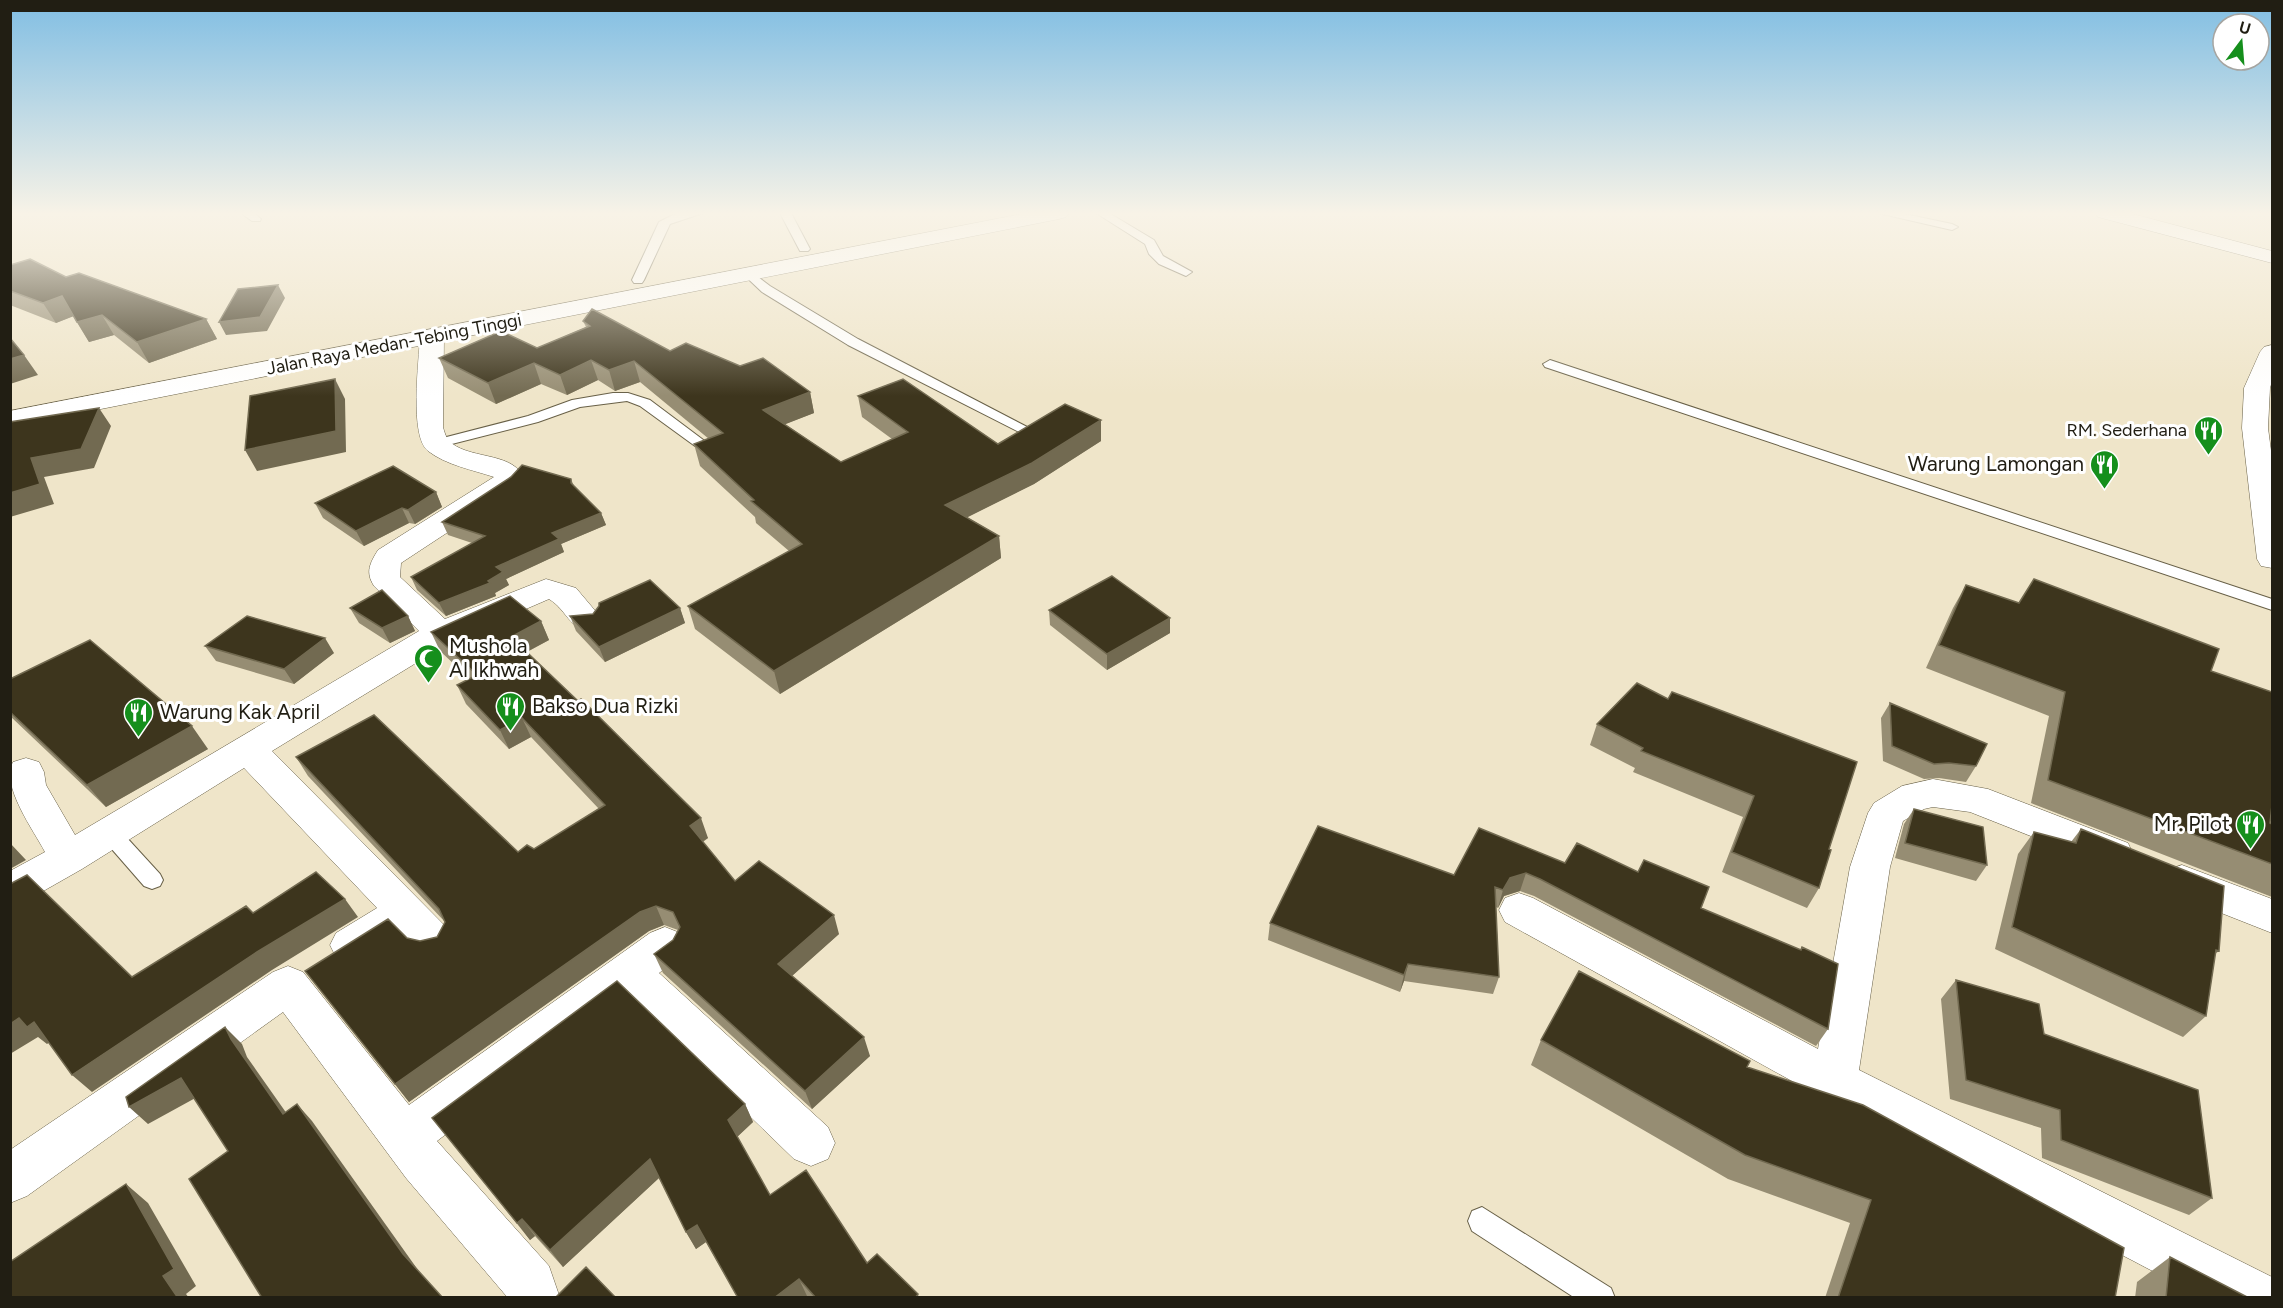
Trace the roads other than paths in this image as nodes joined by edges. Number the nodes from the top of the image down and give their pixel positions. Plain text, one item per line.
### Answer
1 (641, 274) edge
2 (670, 274) edge
3 (749, 274) joint
4 (638, 280) junction
5 (432, 336) junction
6 (2272, 352) edge
7 (1550, 364) dead end
8 (10, 406) edge
9 (10, 419) edge
10 (1026, 430) edge
11 (2264, 430) edge
12 (436, 444) junction
13 (711, 451) edge
14 (2266, 463) edge
15 (2272, 557) edge
16 (2272, 605) edge
17 (587, 620) edge
18 (441, 633) junction
19 (248, 749) junction
20 (26, 772) dead end
21 (110, 833) junction
22 (68, 858) junction
23 (152, 880) dead end
24 (10, 891) edge
25 (1519, 910) dead end
26 (405, 911) junction
27 (2272, 916) edge
28 (434, 942) edge
29 (665, 945) edge
30 (629, 972) junction
31 (288, 985) junction
32 (1835, 1081) junction
33 (791, 1124) dead end
34 (404, 1137) junction
35 (10, 1179) edge
36 (1482, 1221) dead end
37 (534, 1298) edge
38 (1601, 1298) edge
39 (2259, 1298) edge

1 - 4 lane
2 - 4 main road, Jalan Raya Medan-Tebing Tinggi
3 - 5 main road, Jalan Raya Medan-Tebing Tinggi
3 - 10 lane
4 - 8 main road, Jalan Raya Medan-Tebing Tinggi
5 - 9 main road, Jalan Raya Medan-Tebing Tinggi
5 - 12 main road
6 - 11 main road
7 - 16 lane
11 - 14 main road
12 - 13 lane
12 - 18 main road
14 - 15 main road
17 - 18 main road
18 - 19 main road
19 - 21 main road
19 - 26 main road
20 - 22 main road
21 - 22 main road
21 - 23 lane
22 - 24 main road
25 - 32 main road
26 - 28 main road
26 - 31 main road
27 - 32 main road
29 - 30 main road
30 - 33 main road
30 - 34 main road
31 - 34 main road
31 - 35 main road
32 - 39 main road
34 - 37 main road
36 - 38 lane

